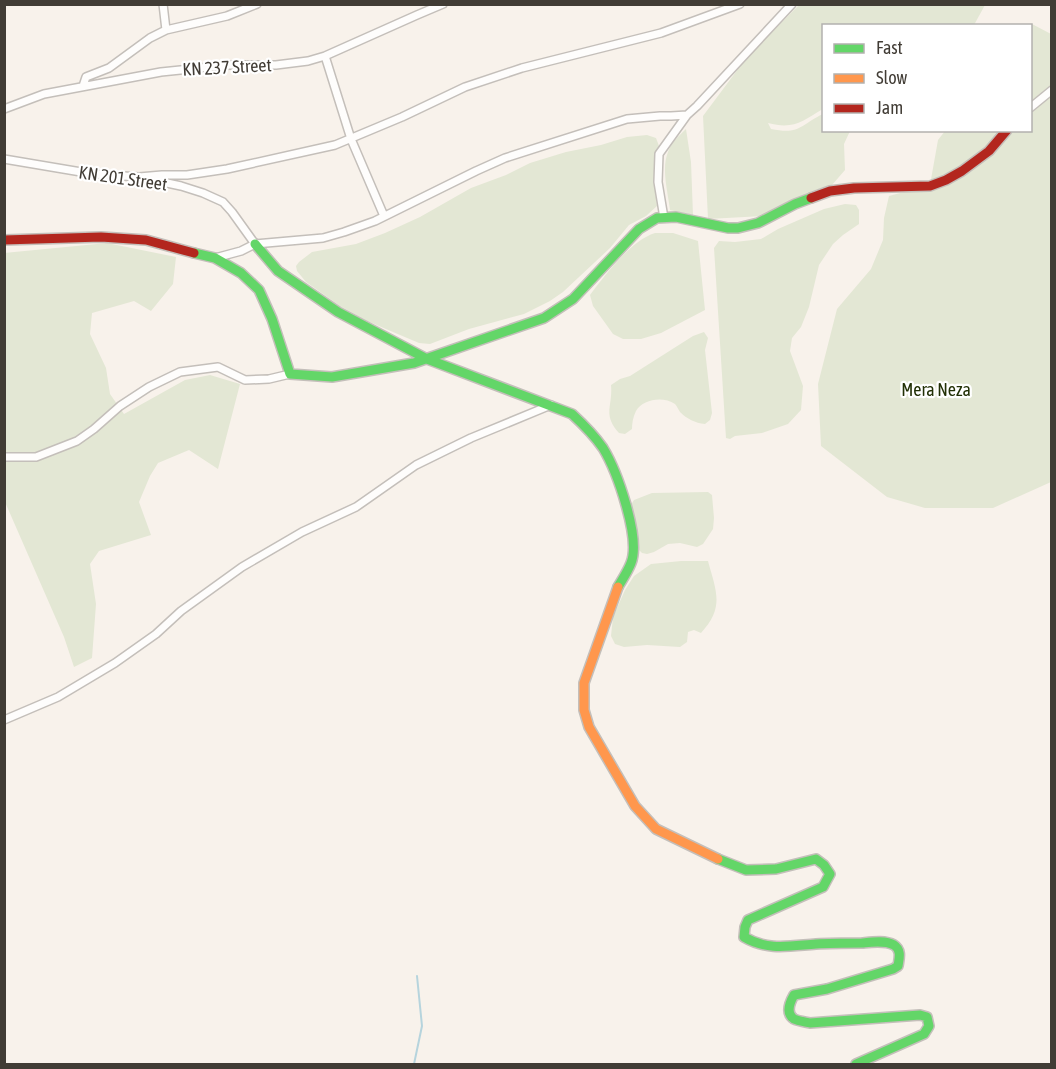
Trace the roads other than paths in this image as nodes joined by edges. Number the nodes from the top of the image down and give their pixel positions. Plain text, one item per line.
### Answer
1 (163, 4) edge
2 (257, 4) edge
3 (443, 4) edge
4 (740, 4) edge
5 (792, 4) edge
6 (166, 30) junction
7 (326, 56) junction
8 (83, 86) junction
9 (1052, 90) edge
10 (1032, 106) edge
11 (4, 109) edge
12 (687, 115) junction
13 (1006, 132) edge
14 (351, 139) junction
15 (4, 159) edge
16 (139, 177) junction
17 (384, 216) junction
18 (664, 218) junction
19 (4, 240) edge
20 (255, 244) junction
21 (215, 258) junction
22 (427, 359) junction
23 (290, 374) junction
24 (551, 405) junction
25 (4, 458) edge
26 (4, 720) edge
27 (856, 1065) edge

1 - 6 street
2 - 6 street
3 - 7 street, KN 237 Street
4 - 14 street
5 - 12 street
6 - 8 street
7 - 8 street, KN 237 Street
7 - 14 street
8 - 11 street, KN 237 Street
9 - 10 street
12 - 17 street
12 - 18 street
13 - 18 street
14 - 16 street
14 - 17 street
15 - 16 street, KN 201 Street
16 - 20 street, KN 201 Street
17 - 20 street
18 - 22 street
19 - 21 street
20 - 21 street
20 - 22 street
21 - 23 street
22 - 23 street
22 - 24 street
23 - 25 street
24 - 26 street
24 - 27 street

